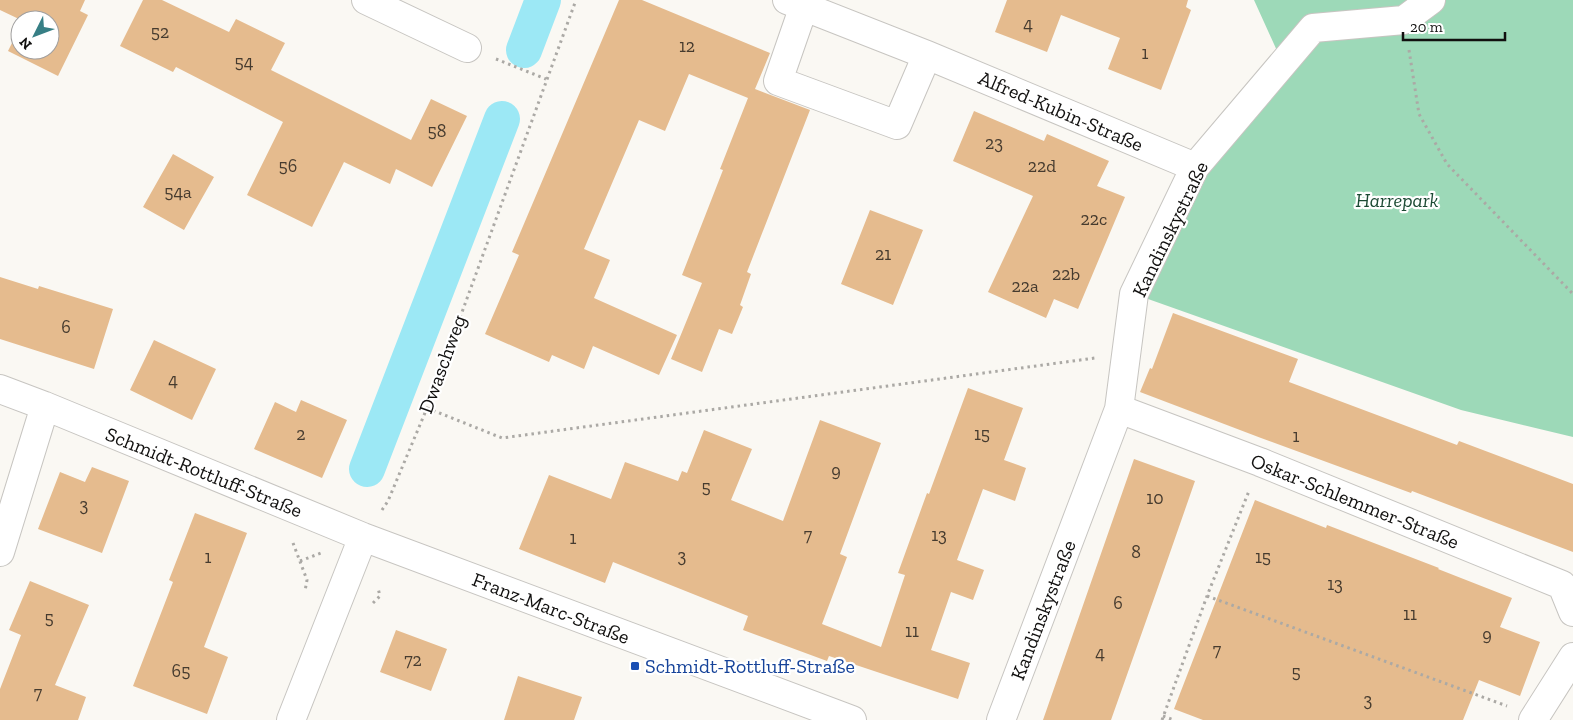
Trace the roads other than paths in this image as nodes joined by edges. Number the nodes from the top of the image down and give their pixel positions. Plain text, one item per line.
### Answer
1 (366, 0) edge
2 (1431, 0) edge
3 (795, 3) edge
4 (467, 48) road end
5 (927, 55) junction
6 (1196, 167) junction
7 (0, 389) edge
8 (46, 406) junction
9 (1119, 409) junction
10 (363, 537) junction
11 (0, 552) edge
12 (1573, 612) edge
13 (1573, 657) edge
14 (812, 713) edge
15 (1534, 718) edge
16 (291, 720) edge
17 (852, 720) edge
18 (1001, 720) edge

1 - 4 street
2 - 6 street, Kandinskystraße
3 - 5 street, Alfred-Kubin-Straße
3 - 5 street, Alfred-Kubin-Straße
5 - 6 street, Alfred-Kubin-Straße
6 - 9 street, Kandinskystraße
7 - 8 street, Schmidt-Rottluff-Straße
8 - 10 street, Schmidt-Rottluff-Straße
8 - 11 street
9 - 12 street, Oskar-Schlemmer-Straße
9 - 18 street, Kandinskystraße
10 - 14 street, Franz-Marc-Straße
10 - 16 street
13 - 15 street
14 - 17 street, Franz-Marc-Straße

